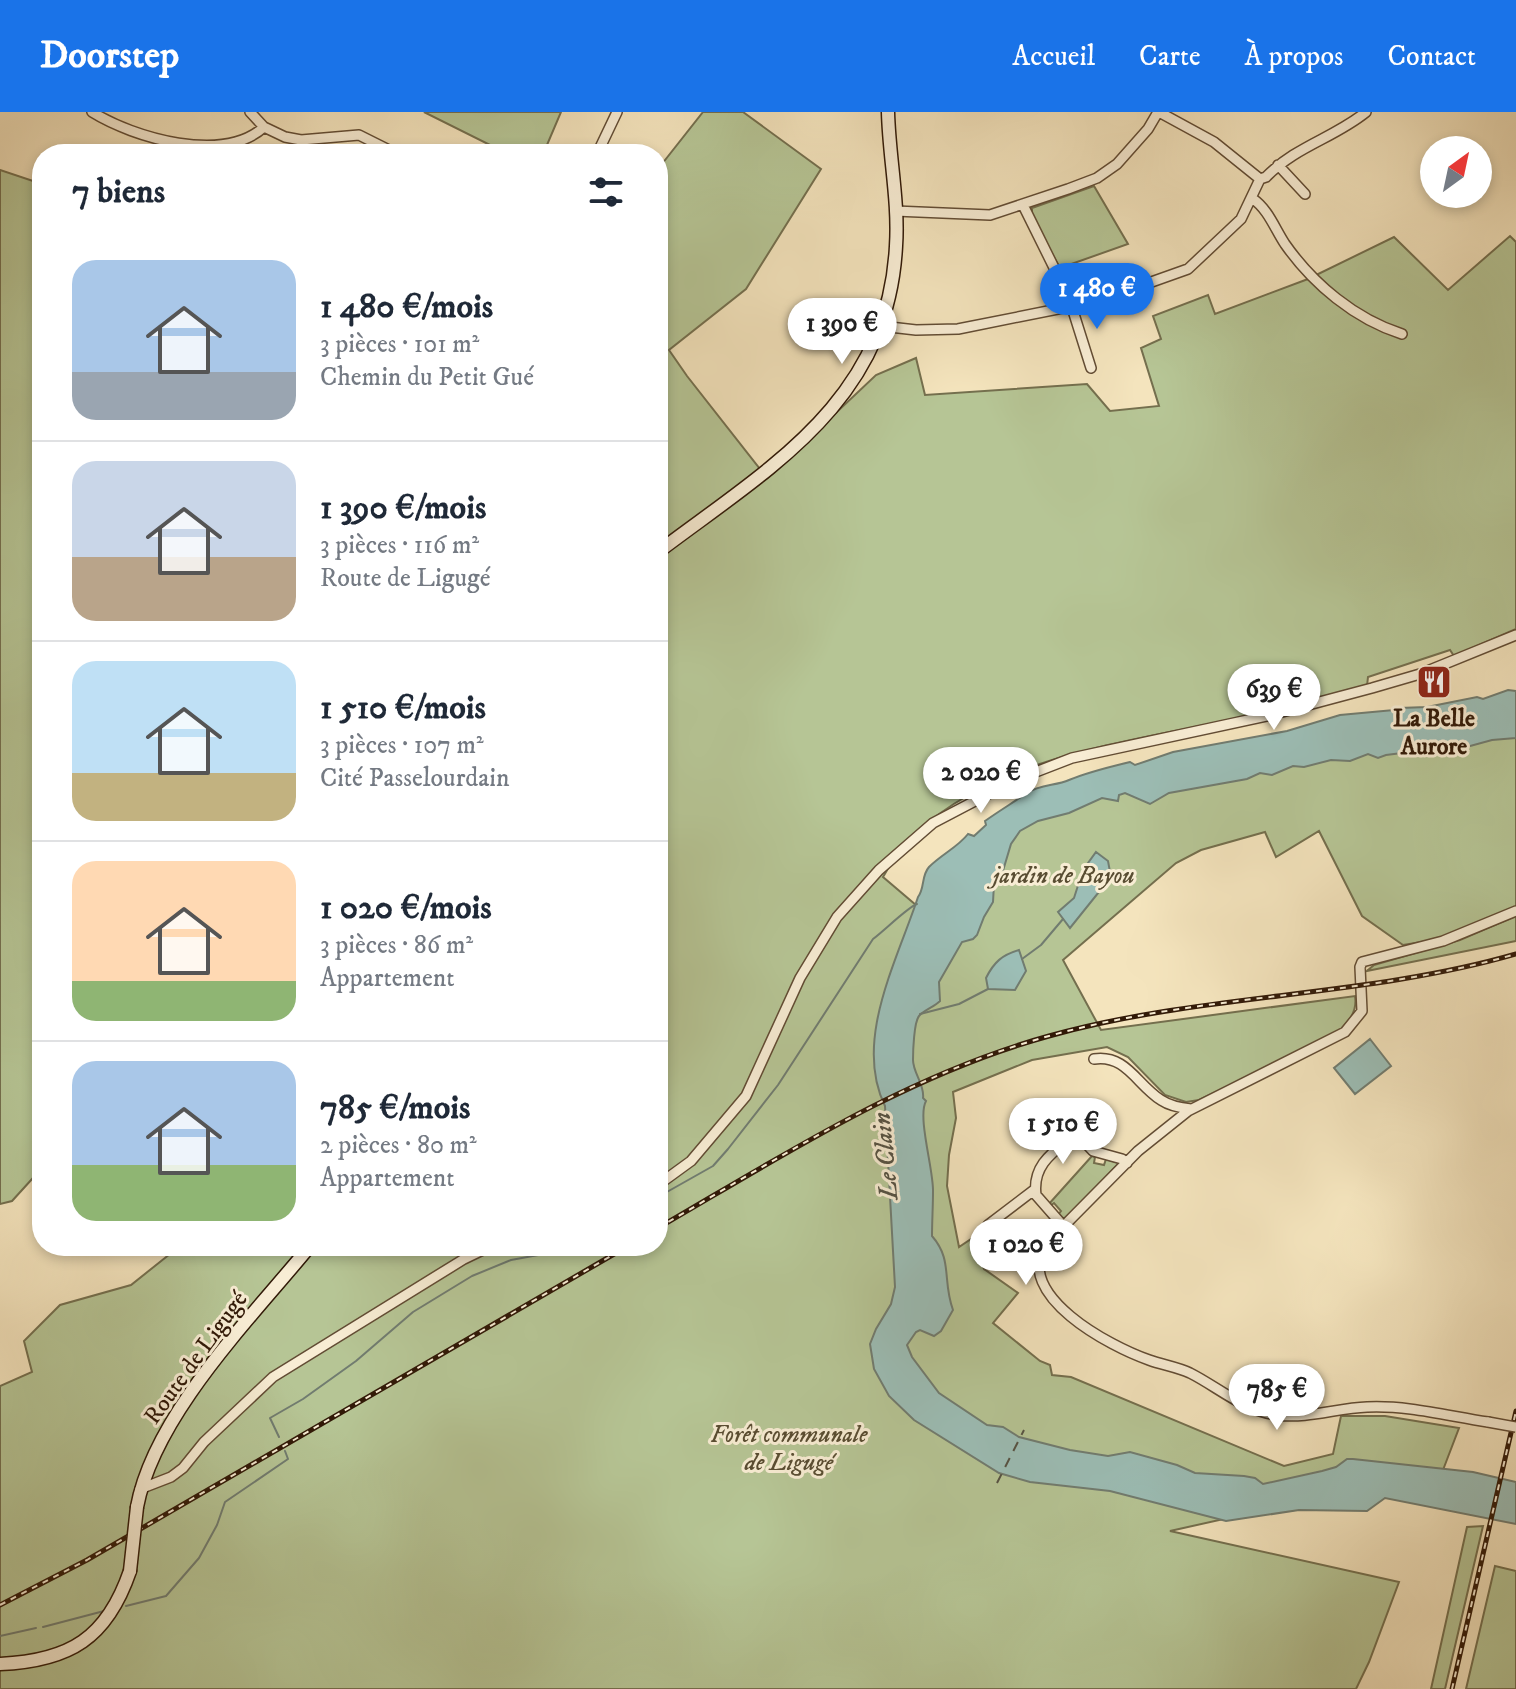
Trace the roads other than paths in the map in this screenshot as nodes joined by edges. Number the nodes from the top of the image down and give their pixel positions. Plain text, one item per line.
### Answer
1 (92, 112) edge
2 (250, 112) edge
3 (617, 112) edge
4 (888, 112) edge
5 (1158, 112) edge
6 (1366, 112) edge
7 (264, 127) junction
8 (207, 144) edge
9 (227, 144) edge
10 (377, 144) edge
11 (602, 144) edge
12 (1278, 165) junction
13 (1260, 179) junction
14 (1305, 194) dead end
15 (1253, 199) junction
16 (1023, 205) junction
17 (895, 211) junction
18 (1072, 306) junction
19 (881, 326) junction
20 (1402, 334) dead end
21 (1091, 368) dead end
22 (668, 544) edge
23 (1516, 635) edge
24 (1516, 911) edge
25 (1094, 1059) dead end
26 (1191, 1109) junction
27 (1127, 1163) junction
28 (668, 1178) edge
29 (1034, 1190) junction
30 (988, 1225) dead end
31 (1064, 1227) junction
32 (302, 1256) edge
33 (470, 1256) edge
34 (1516, 1427) edge
35 (148, 1470) junction
36 (171, 1477) junction
37 (140, 1489) junction
38 (0, 1664) edge

1 - 8 street
2 - 7 street
3 - 11 street
4 - 17 street
5 - 13 street
5 - 16 street
6 - 12 street
7 - 9 street
7 - 10 street
12 - 13 street
12 - 14 street
13 - 15 street
15 - 18 street
15 - 20 street
16 - 17 street
16 - 18 street
17 - 19 street
18 - 19 street
18 - 21 street
19 - 22 street
23 - 28 street
24 - 26 street
25 - 26 street
26 - 27 street
27 - 29 street
27 - 31 street
29 - 30 street
29 - 31 street
31 - 34 street, bridge
32 - 35 street, Route de Ligugé
33 - 36 street
35 - 36 street
35 - 37 street, Route de Ligugé
36 - 37 street
37 - 38 street, Route de Ligugé, bridge

